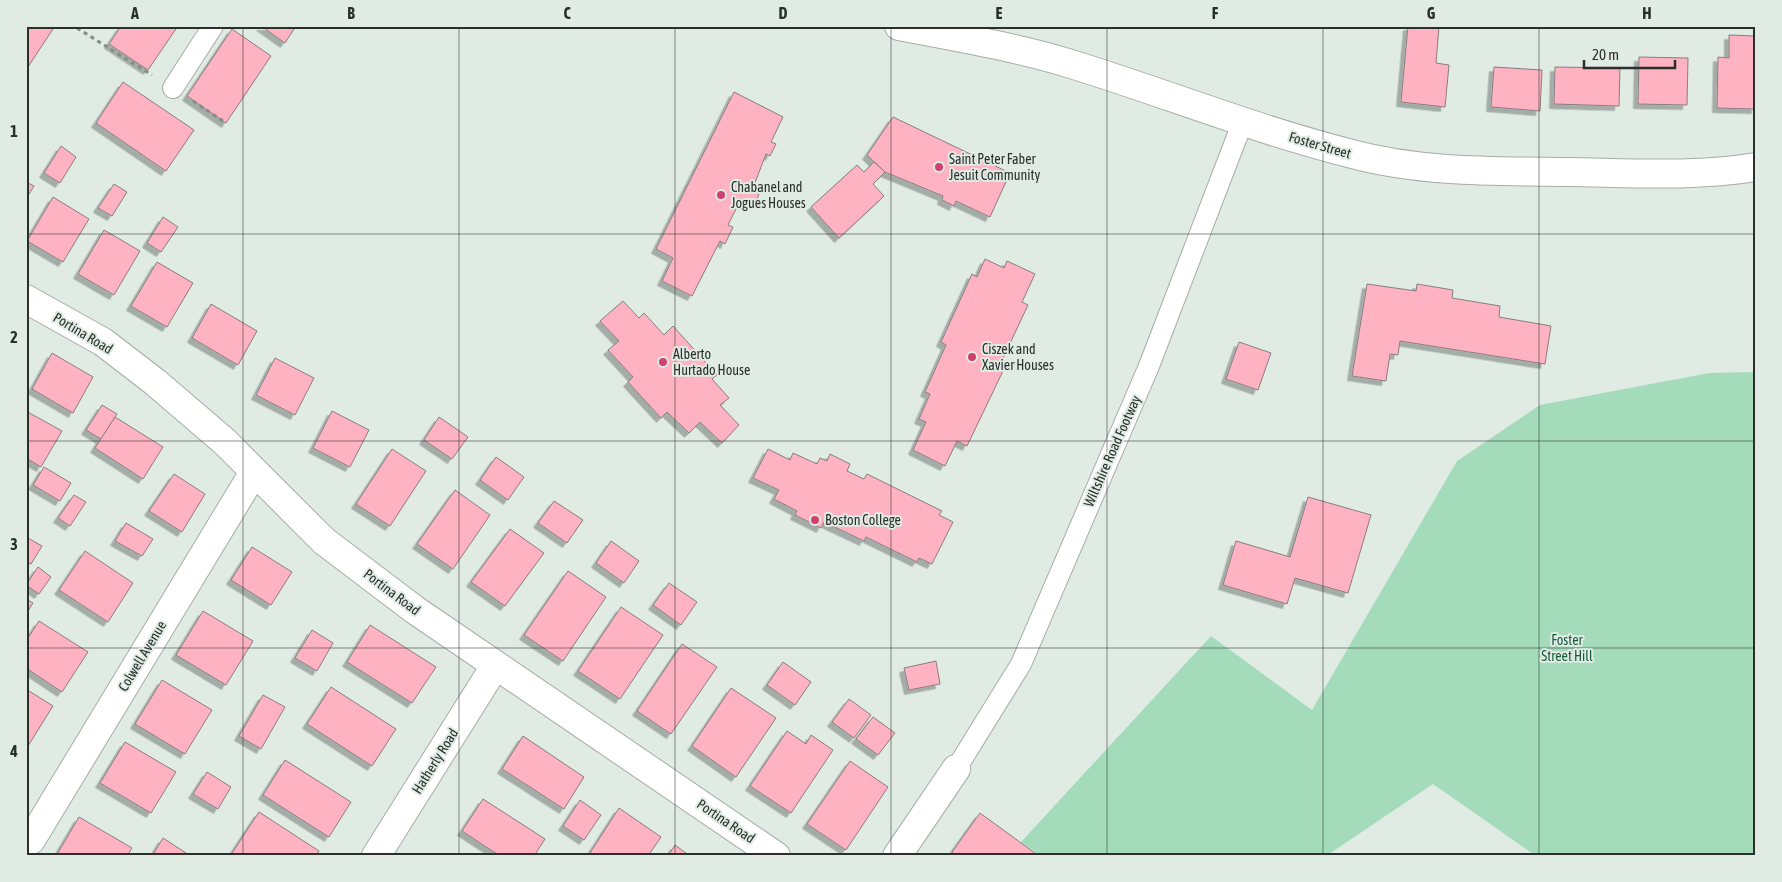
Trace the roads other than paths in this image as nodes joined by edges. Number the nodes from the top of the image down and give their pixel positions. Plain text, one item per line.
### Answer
1 (213, 26) edge
2 (899, 26) edge
3 (173, 88) dead end
4 (1243, 121) junction
5 (1756, 167) edge
6 (28, 304) edge
7 (254, 472) junction
8 (495, 666) junction
9 (956, 769) joint
10 (31, 840) dead end
11 (376, 856) edge
12 (776, 856) edge
13 (897, 856) edge

1 - 3 street
2 - 4 street, Foster Street
4 - 5 street, Foster Street
4 - 9 street, Wiltshire Road Footway
6 - 7 street, Portina Road
7 - 8 street, Portina Road
7 - 10 street, Colwell Avenue
8 - 11 street, Hatherly Road
8 - 12 street, Portina Road
9 - 13 street

